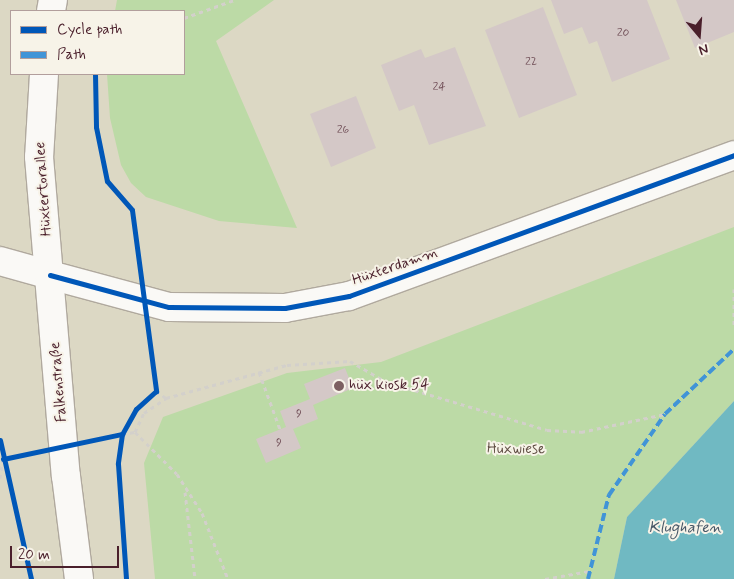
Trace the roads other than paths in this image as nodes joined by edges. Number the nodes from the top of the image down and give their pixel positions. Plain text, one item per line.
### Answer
1 (44, 75) edge
2 (734, 155) edge
3 (0, 261) edge
4 (50, 275) junction
5 (79, 579) edge

1 - 4 main road, Hüxtertorallee
2 - 4 main road, Hüxterdamm
3 - 4 main road, Hüxterdamm
4 - 5 main road, Falkenstraße

